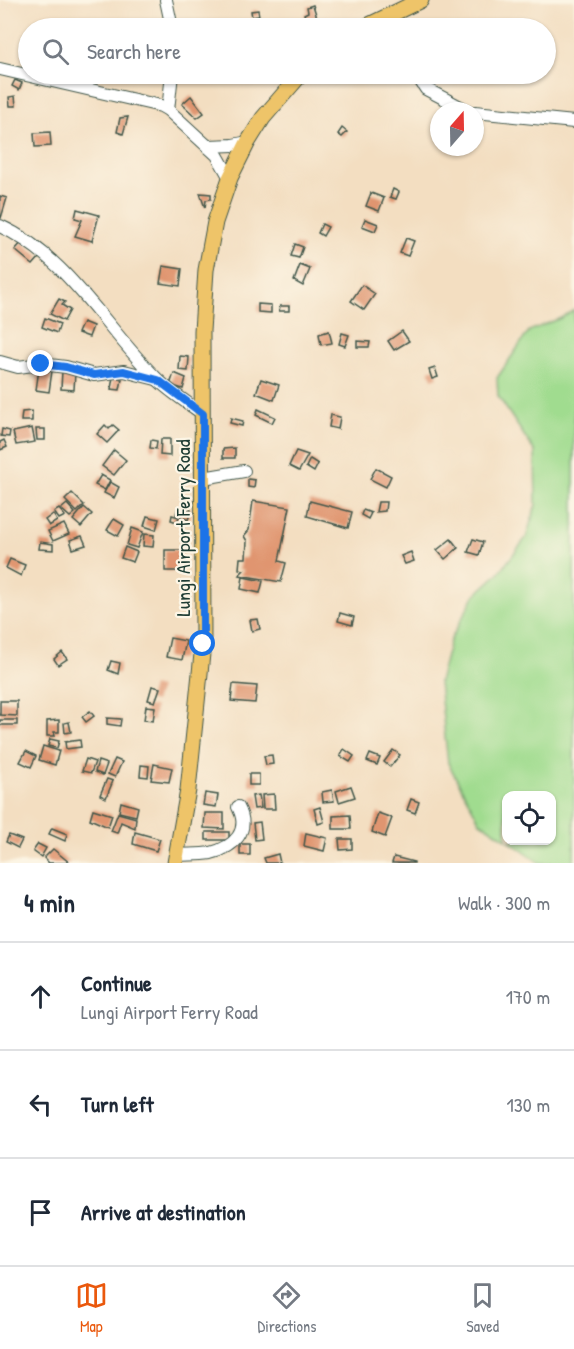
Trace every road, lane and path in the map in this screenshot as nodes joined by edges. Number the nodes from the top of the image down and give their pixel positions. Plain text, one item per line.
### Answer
1 (166, 0) edge
2 (421, 0) edge
3 (170, 18) edge
4 (392, 18) edge
5 (0, 69) edge
6 (18, 73) edge
7 (68, 84) edge
8 (171, 84) edge
9 (292, 84) edge
10 (423, 84) edge
11 (451, 102) edge
12 (168, 110) junction
13 (484, 113) edge
14 (574, 122) edge
15 (248, 142) junction
16 (209, 146) junction
17 (230, 178) junction
18 (0, 226) edge
19 (0, 362) edge
20 (158, 380) junction
21 (203, 388) junction
22 (179, 395) junction
23 (203, 414) junction
24 (244, 471) dead end
25 (203, 478) junction
26 (238, 807) dead end
27 (176, 859) edge

1 - 3 street
2 - 4 main road
5 - 6 street
7 - 12 street
8 - 12 street
9 - 15 main road, Lungi Airport Ferry Road
10 - 11 street
12 - 16 street
13 - 14 street
15 - 16 street
15 - 17 main road, Lungi Airport Ferry Road
16 - 17 street
17 - 21 main road, Lungi Airport Ferry Road
18 - 20 street
19 - 20 street
20 - 22 street
21 - 22 street
21 - 23 main road, Lungi Airport Ferry Road
22 - 23 street
23 - 25 main road, Lungi Airport Ferry Road
24 - 25 street
25 - 27 main road, Lungi Airport Ferry Road
26 - 27 street

